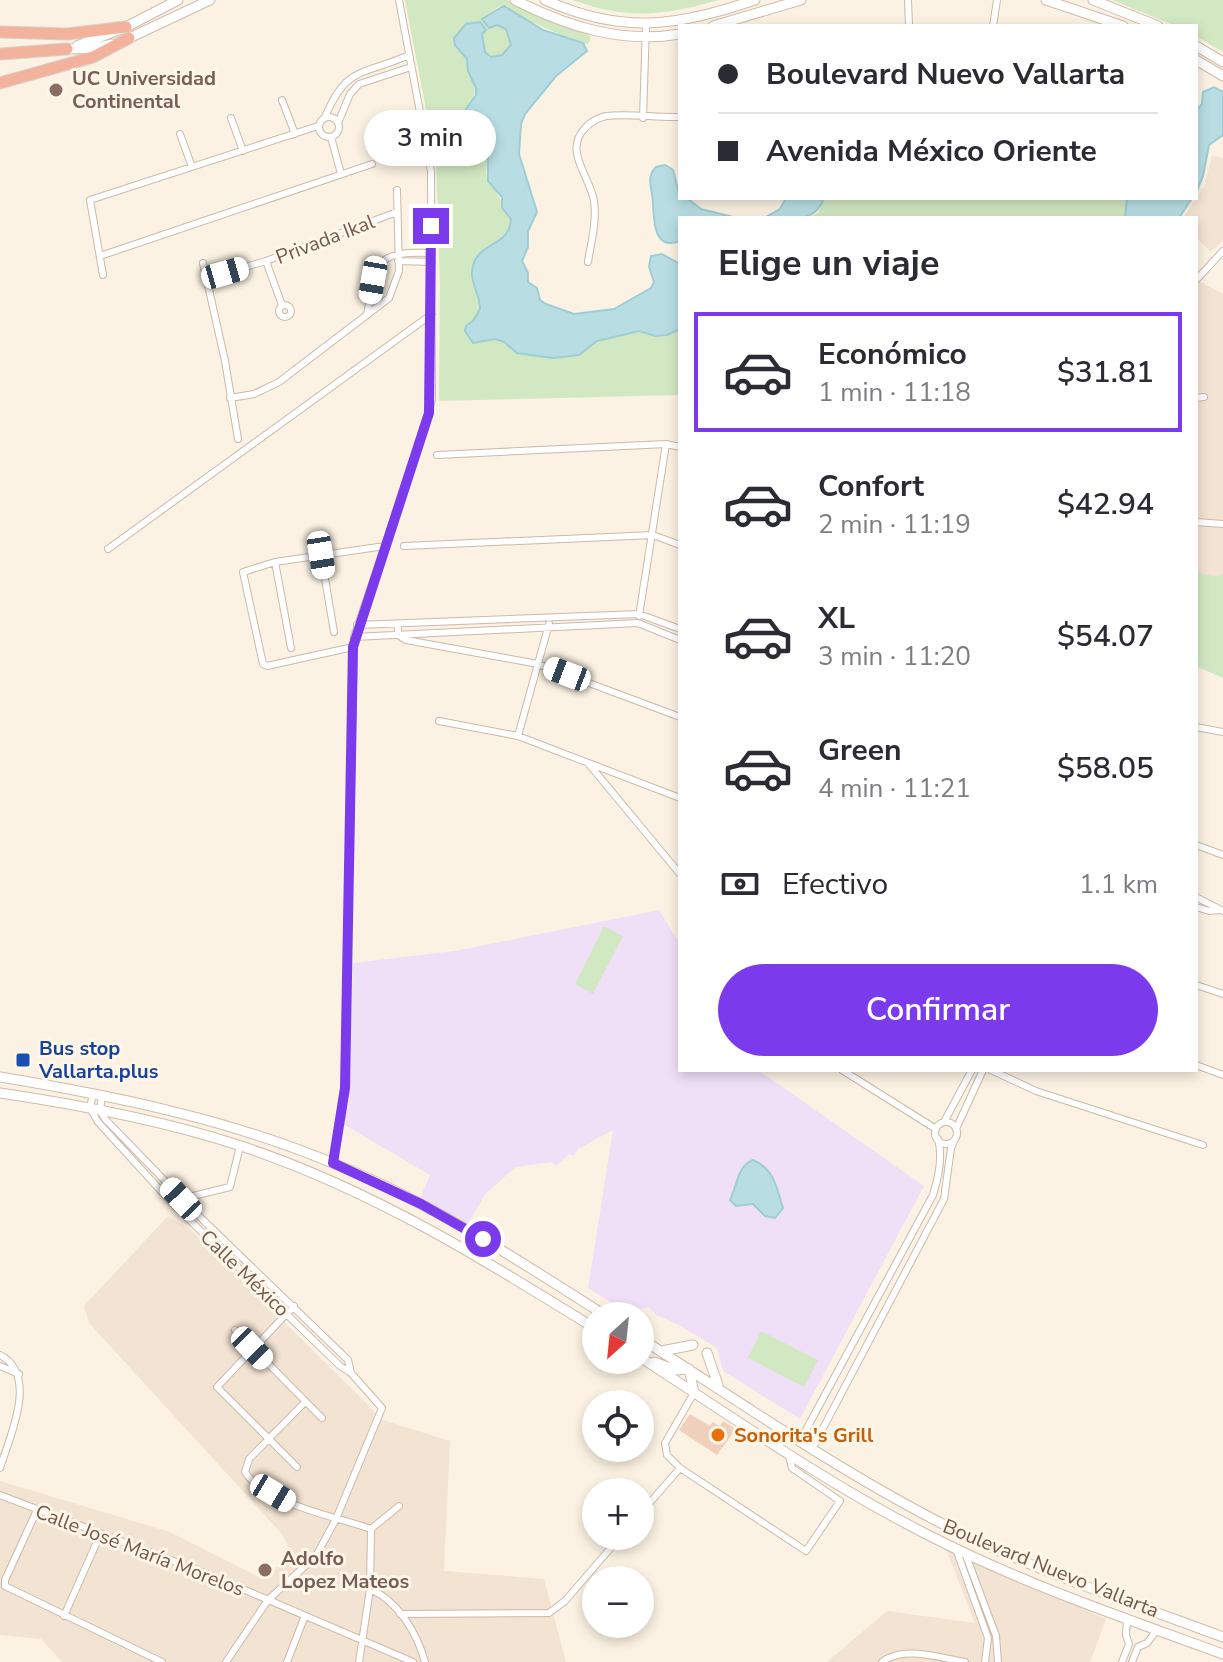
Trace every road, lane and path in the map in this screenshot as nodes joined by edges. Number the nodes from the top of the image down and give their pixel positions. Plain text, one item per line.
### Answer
1 (178, 0) edge
2 (210, 0) edge
3 (399, 0) edge
4 (515, 0) edge
5 (545, 0) edge
6 (755, 0) edge
7 (801, 0) edge
8 (908, 0) edge
9 (997, 0) edge
10 (1046, 0) edge
11 (1093, 0) edge
12 (1069, 3) edge
13 (720, 24) edge
14 (909, 24) edge
15 (993, 24) edge
16 (1118, 24) edge
17 (1153, 24) edge
18 (646, 25) junction
19 (0, 32) edge
20 (127, 33) junction
21 (678, 34) edge
22 (647, 38) junction
23 (1198, 47) edge
24 (67, 49) joint
25 (0, 54) edge
26 (409, 55) junction
27 (1198, 61) edge
28 (1223, 62) edge
29 (411, 67) junction
30 (1223, 76) edge
31 (0, 83) edge
32 (282, 100) dead end
33 (325, 117) junction
34 (678, 117) edge
35 (231, 118) dead end
36 (643, 118) junction
37 (338, 123) junction
38 (318, 126) junction
39 (180, 134) dead end
40 (295, 134) junction
41 (331, 137) junction
42 (243, 151) junction
43 (372, 164) dead end
44 (192, 167) junction
45 (341, 174) junction
46 (397, 190) dead end
47 (397, 212) junction
48 (1223, 251) edge
49 (398, 252) junction
50 (432, 253) junction
51 (100, 256) junction
52 (266, 261) junction
53 (398, 261) junction
54 (432, 262) junction
55 (588, 262) dead end
56 (203, 263) dead end
57 (103, 275) dead end
58 (207, 278) junction
59 (1198, 278) edge
60 (282, 305) dead end
61 (432, 314) junction
62 (367, 315) junction
63 (230, 398) junction
64 (238, 439) dead end
65 (666, 444) junction
66 (678, 447) edge
67 (437, 455) dead end
68 (1198, 522) edge
69 (1223, 524) edge
70 (653, 535) junction
71 (678, 544) edge
72 (385, 546) junction
73 (404, 546) dead end
74 (108, 549) dead end
75 (321, 555) junction
76 (275, 562) junction
77 (639, 614) junction
78 (551, 619) junction
79 (638, 623) junction
80 (398, 624) junction
81 (357, 625) junction
82 (548, 628) junction
83 (678, 628) edge
84 (334, 632) dead end
85 (426, 633) junction
86 (398, 635) junction
87 (354, 637) junction
88 (678, 639) edge
89 (427, 644) junction
90 (353, 647) junction
91 (291, 648) dead end
92 (538, 664) junction
93 (678, 716) edge
94 (439, 721) dead end
95 (1198, 727) edge
96 (1223, 732) edge
97 (518, 736) junction
98 (588, 763) junction
99 (678, 797) edge
100 (1198, 846) edge
101 (1222, 853) edge
102 (678, 872) edge
103 (1198, 898) edge
104 (1198, 908) edge
105 (1222, 911) edge
106 (1198, 986) edge
107 (1223, 994) edge
108 (1198, 1066) edge
109 (845, 1072) edge
110 (971, 1072) edge
111 (982, 1072) edge
112 (995, 1072) edge
113 (1223, 1075) edge
114 (0, 1077) edge
115 (0, 1093) edge
116 (97, 1094) junction
117 (95, 1109) junction
118 (944, 1122) junction
119 (936, 1129) junction
120 (956, 1129) junction
121 (938, 1139) junction
122 (955, 1139) junction
123 (1203, 1145) dead end
124 (240, 1146) junction
125 (333, 1163) junction
126 (933, 1195) junction
127 (181, 1199) junction
128 (944, 1199) junction
129 (884, 1287) junction
130 (894, 1293) junction
131 (583, 1302) edge
132 (294, 1306) junction
133 (286, 1312) junction
134 (582, 1320) edge
135 (235, 1330) dead end
136 (693, 1345) dead end
137 (654, 1347) edge
138 (252, 1348) junction
139 (660, 1351) junction
140 (707, 1353) dead end
141 (0, 1355) edge
142 (654, 1362) edge
143 (654, 1365) edge
144 (0, 1366) edge
145 (689, 1369) junction
146 (351, 1373) junction
147 (19, 1374) junction
148 (702, 1377) junction
149 (832, 1384) junction
150 (720, 1388) junction
151 (694, 1389) junction
152 (843, 1389) junction
153 (305, 1402) junction
154 (816, 1413) junction
155 (322, 1418) dead end
156 (828, 1418) junction
157 (267, 1440) junction
158 (800, 1441) junction
159 (812, 1449) junction
160 (788, 1452) junction
161 (297, 1467) dead end
162 (0, 1468) edge
163 (680, 1468) junction
164 (0, 1495) edge
165 (654, 1498) edge
166 (901, 1502) junction
167 (399, 1506) dead end
168 (37, 1510) junction
169 (893, 1516) junction
170 (336, 1519) junction
171 (371, 1529) junction
172 (100, 1535) junction
173 (609, 1550) edge
174 (961, 1551) junction
175 (3, 1587) edge
176 (370, 1589) junction
177 (268, 1600) junction
178 (400, 1614) junction
179 (64, 1616) junction
180 (304, 1618) junction
181 (1127, 1619) junction
182 (1157, 1630) junction
183 (992, 1637) junction
184 (1223, 1637) edge
185 (362, 1641) junction
186 (1129, 1644) junction
187 (1138, 1647) junction
188 (897, 1654) junction
189 (1223, 1654) edge
190 (162, 1662) edge
191 (226, 1662) edge
192 (287, 1662) edge
193 (359, 1662) edge
194 (413, 1662) edge
195 (425, 1662) edge
196 (882, 1662) edge
197 (901, 1662) edge
198 (965, 1662) edge
199 (985, 1662) edge
200 (998, 1662) edge
201 (1122, 1662) edge
202 (1132, 1662) edge

1 - 20 main road
2 - 20 main road
3 - 26 street
4 - 22 main road
5 - 18 main road
6 - 18 main road
7 - 13 main road
8 - 14 street
9 - 15 street
10 - 12 main road
11 - 17 main road
12 - 16 main road
18 - 22 street
19 - 20 highway
20 - 24 main road
20 - 31 highway
21 - 22 main road
22 - 36 street
23 - 28 main road
24 - 25 highway
26 - 29 street
26 - 33 street
27 - 30 main road
29 - 37 street
29 - 50 street
32 - 40 street
33 - 37 street
33 - 38 street
34 - 36 street
35 - 42 street
36 - 55 street
37 - 41 street
38 - 40 street
38 - 41 street
39 - 44 street
40 - 42 street
41 - 45 street
42 - 44 street
43 - 45 street
44 - 51 street
45 - 51 street
46 - 47 street, Privada Ikal
47 - 49 street, Privada Ikal
47 - 52 street, Privada Ikal
48 - 59 street
49 - 50 street
49 - 53 street, Privada Ikal
49 - 62 street, Privada Ikal
50 - 54 street
51 - 57 street
52 - 58 street, Privada Ikal
52 - 60 street
53 - 54 street
53 - 62 street, Privada Ikal
54 - 61 street
56 - 58 street
58 - 63 street
61 - 72 street
61 - 74 street
62 - 63 street, Privada Ikal
63 - 64 street
65 - 66 street
65 - 67 street
65 - 70 street
68 - 69 street
70 - 71 street
70 - 73 street
70 - 77 street
72 - 75 street
72 - 81 street
75 - 76 street
75 - 84 street
76 - 90 street
76 - 91 street
77 - 78 street
77 - 79 street
77 - 83 street
78 - 80 street
78 - 82 street
79 - 82 street
79 - 88 street
80 - 81 street
80 - 86 street
81 - 87 street
82 - 85 street
82 - 92 street
85 - 86 street
85 - 89 street
86 - 87 street
86 - 89 street
87 - 90 street
89 - 92 street
90 - 125 street
92 - 93 street
92 - 97 street
94 - 97 street
95 - 96 street
97 - 98 street
98 - 99 street
98 - 102 street
100 - 101 street
103 - 105 street
104 - 105 street
106 - 107 street
108 - 113 street
109 - 119 street
110 - 118 street
111 - 120 street
112 - 123 street
114 - 116 main road
115 - 117 main road
116 - 117 street
116 - 125 main road
117 - 124 main road
117 - 127 street, Calle México
117 - 133 street, Calle México
118 - 119 street
118 - 120 street
119 - 121 street
120 - 122 street
121 - 122 street
121 - 126 street
122 - 128 street
124 - 127 street
124 - 134 main road
125 - 131 main road
126 - 128 street
126 - 129 street
127 - 132 street, Calle México
128 - 130 street
129 - 130 street
129 - 149 street
130 - 152 street
132 - 133 street
132 - 146 street, Calle México
133 - 138 street
133 - 146 street, Calle México
135 - 138 street
136 - 139 main road
137 - 139 main road, Boulevard Nuevo Vallarta
138 - 153 street
138 - 157 street
139 - 145 main road, Boulevard Nuevo Vallarta
140 - 150 main road
141 - 147 street
142 - 145 main road
143 - 151 main road, Boulevard Nuevo Vallarta
144 - 147 street
145 - 148 main road, Boulevard Nuevo Vallarta
145 - 151 main road
146 - 170 street, Calle México
147 - 162 street
148 - 150 main road, Boulevard Nuevo Vallarta
148 - 151 main road
149 - 152 street
149 - 154 street
150 - 158 main road, Boulevard Nuevo Vallarta
151 - 160 main road, Boulevard Nuevo Vallarta
151 - 163 street
152 - 156 street
153 - 155 street
153 - 157 street
154 - 156 street
154 - 158 street
156 - 159 street
157 - 161 street
157 - 170 street
158 - 159 main road, Boulevard Nuevo Vallarta
159 - 166 main road, Boulevard Nuevo Vallarta
160 - 163 street
160 - 169 main road, Boulevard Nuevo Vallarta
163 - 165 street
164 - 168 street, Calle José María Morelos
166 - 169 main road
166 - 184 main road, Boulevard Nuevo Vallarta
167 - 171 street
168 - 172 street, Calle José María Morelos
168 - 175 street
169 - 174 main road, Boulevard Nuevo Vallarta
170 - 171 street
170 - 177 street
171 - 176 street
172 - 177 street, Calle José María Morelos
172 - 179 street
173 - 178 street
174 - 181 main road, Boulevard Nuevo Vallarta
174 - 183 street
175 - 179 street
176 - 178 street
176 - 185 street
177 - 180 street, Calle José María Morelos
177 - 191 street
178 - 195 street
179 - 190 street
180 - 185 street, Calle José María Morelos
180 - 192 street
181 - 182 main road, Boulevard Nuevo Vallarta
181 - 186 street
182 - 187 street
182 - 189 main road, Boulevard Nuevo Vallarta
183 - 199 street
183 - 200 street
185 - 193 street
185 - 194 street, Calle José María Morelos
186 - 187 street
186 - 201 street
187 - 202 street
188 - 196 street
188 - 197 street
188 - 198 street

